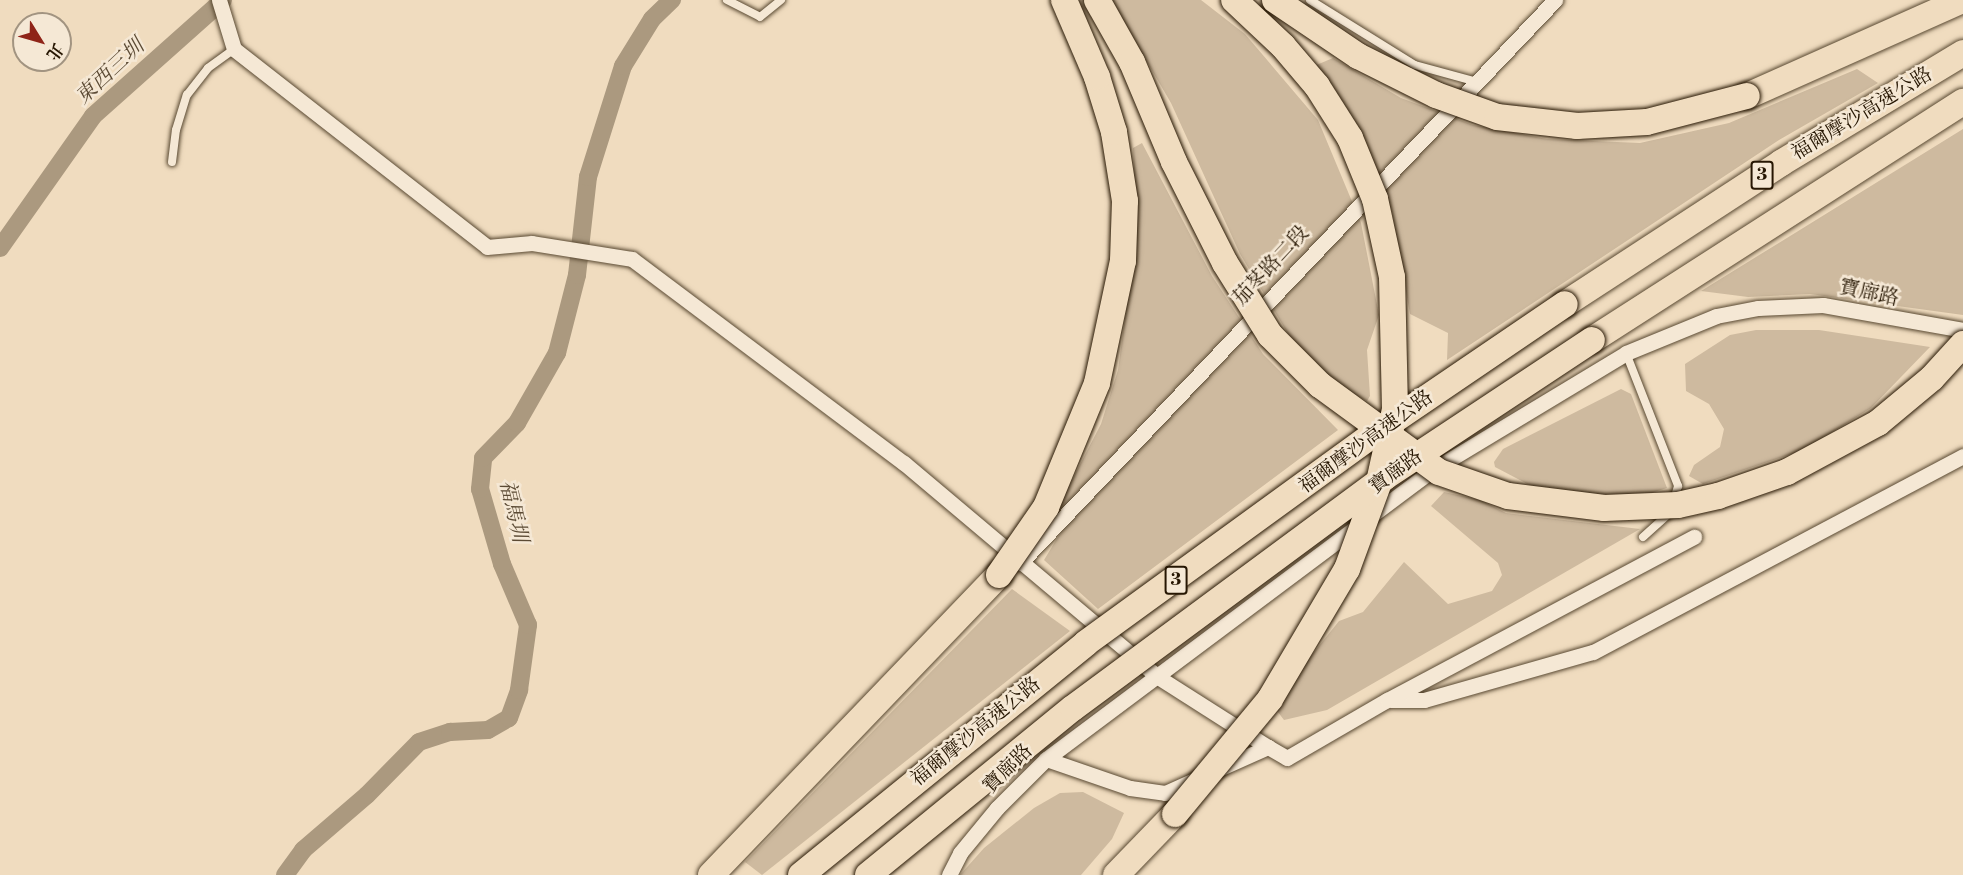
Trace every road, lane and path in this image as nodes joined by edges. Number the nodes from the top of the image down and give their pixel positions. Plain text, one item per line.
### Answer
1 (727, 0) edge
2 (781, 0) edge
3 (1064, 0) edge
4 (1097, 0) edge
5 (1233, 0) edge
6 (1275, 0) edge
7 (1310, 0) edge
8 (1555, 0) edge
9 (1963, 0) edge
10 (224, 3) edge
11 (234, 49) junction
12 (1963, 53) edge
13 (1477, 82) junction
14 (1963, 102) edge
15 (172, 162) dead end
16 (1963, 330) edge
17 (1963, 344) edge
18 (1626, 353) junction
19 (1963, 456) edge
20 (1643, 537) dead end
21 (1694, 537) dead end
22 (1020, 563) junction
23 (1158, 677) junction
24 (1387, 700) junction
25 (1269, 747) junction
26 (1046, 759) junction
27 (711, 875) edge
28 (801, 875) edge
29 (868, 875) edge
30 (949, 875) edge
31 (1116, 875) edge

1 - 2 lane
3 - 27 highway, bridge
4 - 17 highway, bridge
5 - 31 highway, bridge
6 - 9 highway, bridge
7 - 13 lane
8 - 13 street, 茄苳路二段
10 - 11 street
11 - 15 lane
11 - 22 street
12 - 28 highway, 福爾摩沙高速公路 / 3, bridge
13 - 22 street, 茄苳路二段
14 - 29 highway, 福爾摩沙高速公路 / 3, bridge
16 - 18 street, 寶廍路
18 - 20 lane
18 - 23 street, 寶廍路
19 - 24 street
21 - 24 street
22 - 23 street
23 - 25 street
23 - 26 street, 寶廍路
24 - 25 street
25 - 26 street
26 - 30 street, 寶廍路

